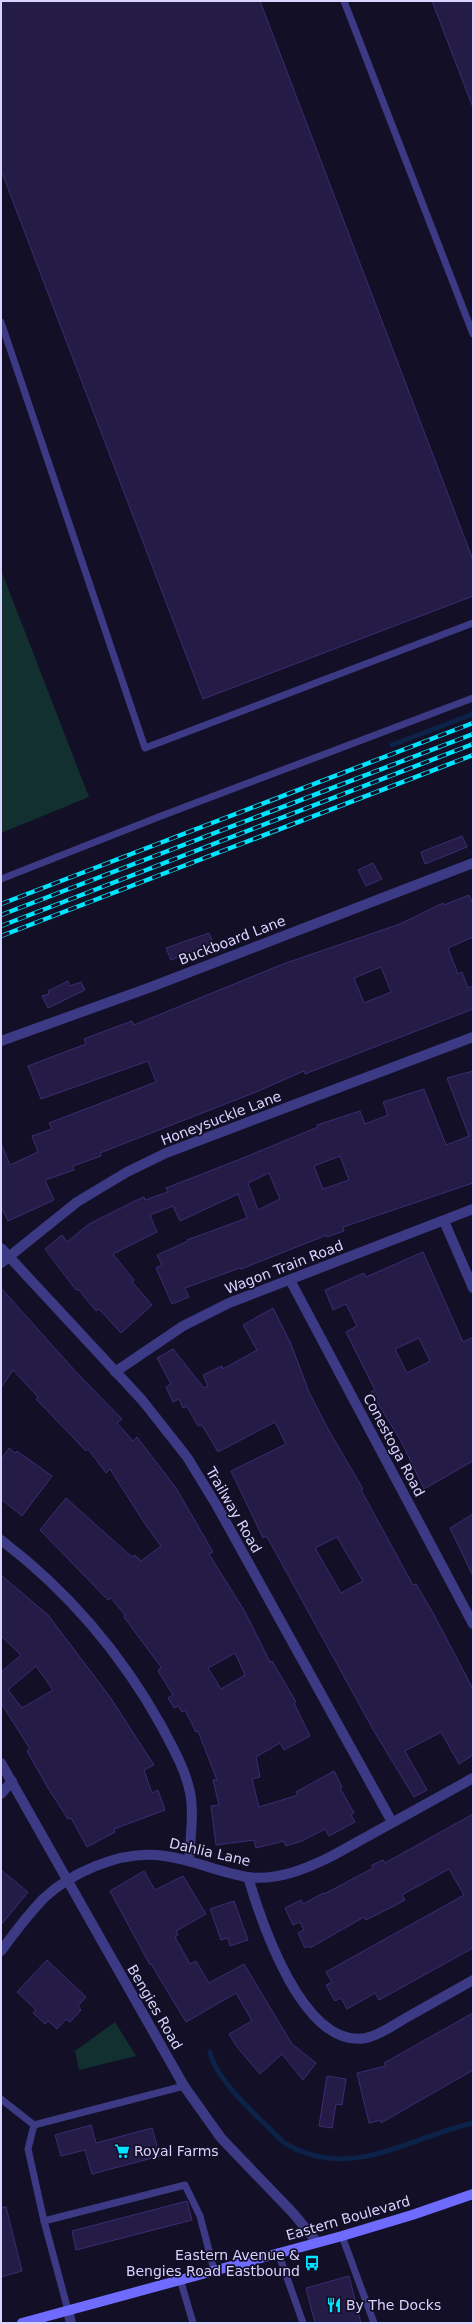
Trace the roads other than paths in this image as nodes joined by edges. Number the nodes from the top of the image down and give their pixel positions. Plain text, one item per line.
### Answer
1 (344, 1) edge
2 (1, 322) edge
3 (473, 334) edge
4 (473, 623) edge
5 (473, 698) edge
6 (473, 863) edge
7 (1, 879) edge
8 (473, 1037) edge
9 (1, 1041) edge
10 (473, 1209) edge
11 (444, 1221) junction
12 (5, 1252) edge
13 (1, 1263) edge
14 (290, 1280) junction
15 (473, 1288) edge
16 (115, 1372) junction
17 (1, 1540) edge
18 (473, 1624) edge
19 (1, 1763) edge
20 (473, 1778) edge
21 (12, 1781) junction
22 (1, 1794) edge
23 (392, 1822) junction
24 (188, 1861) junction
25 (248, 1877) junction
26 (67, 1882) junction
27 (1, 1951) edge
28 (473, 1980) edge
29 (184, 2086) junction
30 (1, 2100) edge
31 (34, 2125) junction
32 (473, 2194) edge
33 (44, 2221) junction
34 (342, 2236) junction
35 (317, 2242) junction
36 (278, 2252) junction
37 (214, 2270) junction
38 (180, 2279) junction
39 (68, 2310) junction
40 (22, 2323) edge
41 (72, 2323) edge
42 (193, 2323) edge
43 (303, 2323) edge
44 (374, 2323) edge

1 - 3 lane
2 - 4 lane
5 - 7 lane
6 - 9 street, Buckboard Lane
8 - 12 street, Honeysuckle Lane
10 - 11 street, Wagon Train Road
11 - 14 street, Wagon Train Road
11 - 15 street
12 - 13 street, Honeysuckle Lane
12 - 16 street, Trailway Road
14 - 16 street, Wagon Train Road
14 - 18 street, Conestoga Road
16 - 23 street, Trailway Road
17 - 24 street
19 - 21 street, Bengies Road
20 - 23 street, Dahlia Lane
21 - 22 street
21 - 26 street, Bengies Road
23 - 25 street, Dahlia Lane
24 - 25 street, Dahlia Lane
24 - 26 street, Dahlia Lane
25 - 28 street
26 - 27 street, Dahlia Lane
26 - 29 street, Bengies Road
29 - 31 lane
29 - 35 street, Bengies Road
30 - 31 lane
31 - 33 lane
32 - 34 main road, Eastern Boulevard
33 - 37 lane
33 - 39 lane
34 - 35 main road, Eastern Boulevard
34 - 44 lane
35 - 36 main road, Eastern Boulevard
36 - 37 main road, Eastern Boulevard
36 - 43 lane
37 - 38 main road, Eastern Boulevard
38 - 39 main road, Eastern Boulevard
38 - 42 lane
39 - 40 main road, Eastern Boulevard
39 - 41 street

